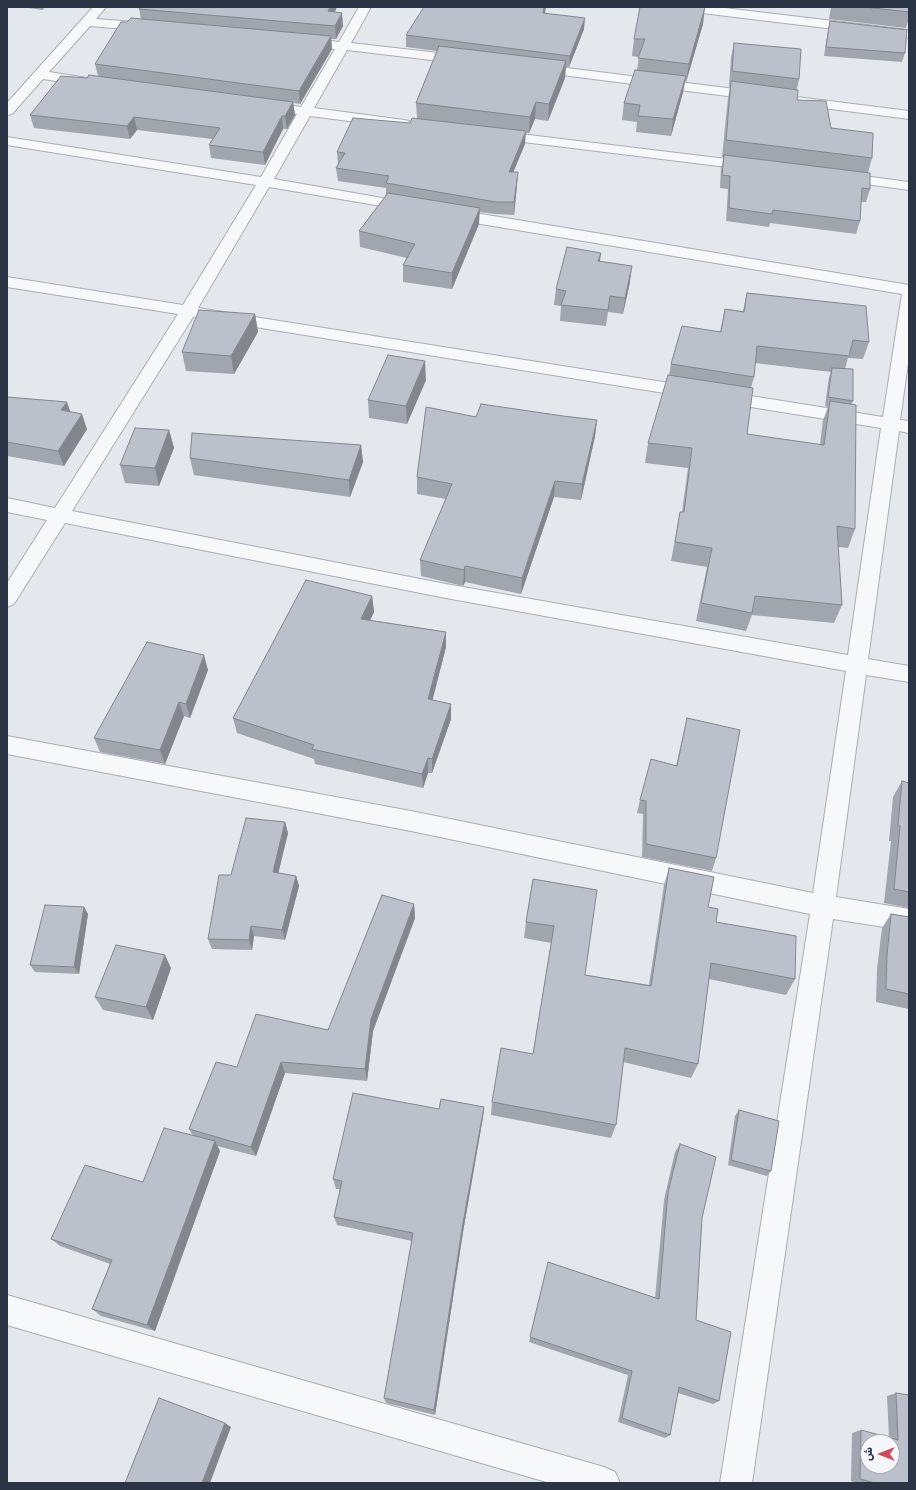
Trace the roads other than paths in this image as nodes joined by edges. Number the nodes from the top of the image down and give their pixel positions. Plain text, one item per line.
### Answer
1 (100, 7) edge
2 (365, 7) edge
3 (685, 7) edge
4 (86, 22) junction
5 (164, 29) edge
6 (909, 34) edge
7 (289, 40) edge
8 (343, 44) junction
9 (477, 61) edge
10 (524, 67) edge
11 (40, 75) junction
12 (103, 84) edge
13 (251, 104) edge
14 (7, 111) edge
15 (305, 111) junction
16 (909, 115) edge
17 (415, 125) edge
18 (486, 134) edge
19 (7, 141) edge
20 (768, 168) edge
21 (831, 176) edge
22 (265, 182) junction
23 (909, 186) edge
24 (422, 209) edge
25 (438, 212) edge
26 (7, 282) edge
27 (909, 290) edge
28 (909, 296) edge
29 (188, 311) junction
30 (900, 425) edge
31 (7, 505) edge
32 (60, 515) junction
33 (7, 598) edge
34 (857, 664) junction
35 (909, 674) edge
36 (7, 745) edge
37 (822, 906) junction
38 (909, 920) edge
39 (7, 1310) edge
40 (604, 1483) edge
41 (736, 1483) edge

1 - 4 street
2 - 8 street
3 - 6 street
4 - 5 street
4 - 11 street
7 - 8 street
8 - 9 street
8 - 15 street
10 - 16 street
11 - 12 street
11 - 14 street
13 - 15 street
15 - 17 street
15 - 22 street
18 - 20 street
19 - 22 street
21 - 23 street
22 - 24 street
22 - 29 street
25 - 27 street
26 - 29 street
28 - 30 street
29 - 30 street
29 - 32 street
30 - 34 street
31 - 32 street
32 - 33 street
32 - 34 street
34 - 35 street
34 - 37 street
36 - 37 street
37 - 38 street
37 - 41 street
39 - 40 street

